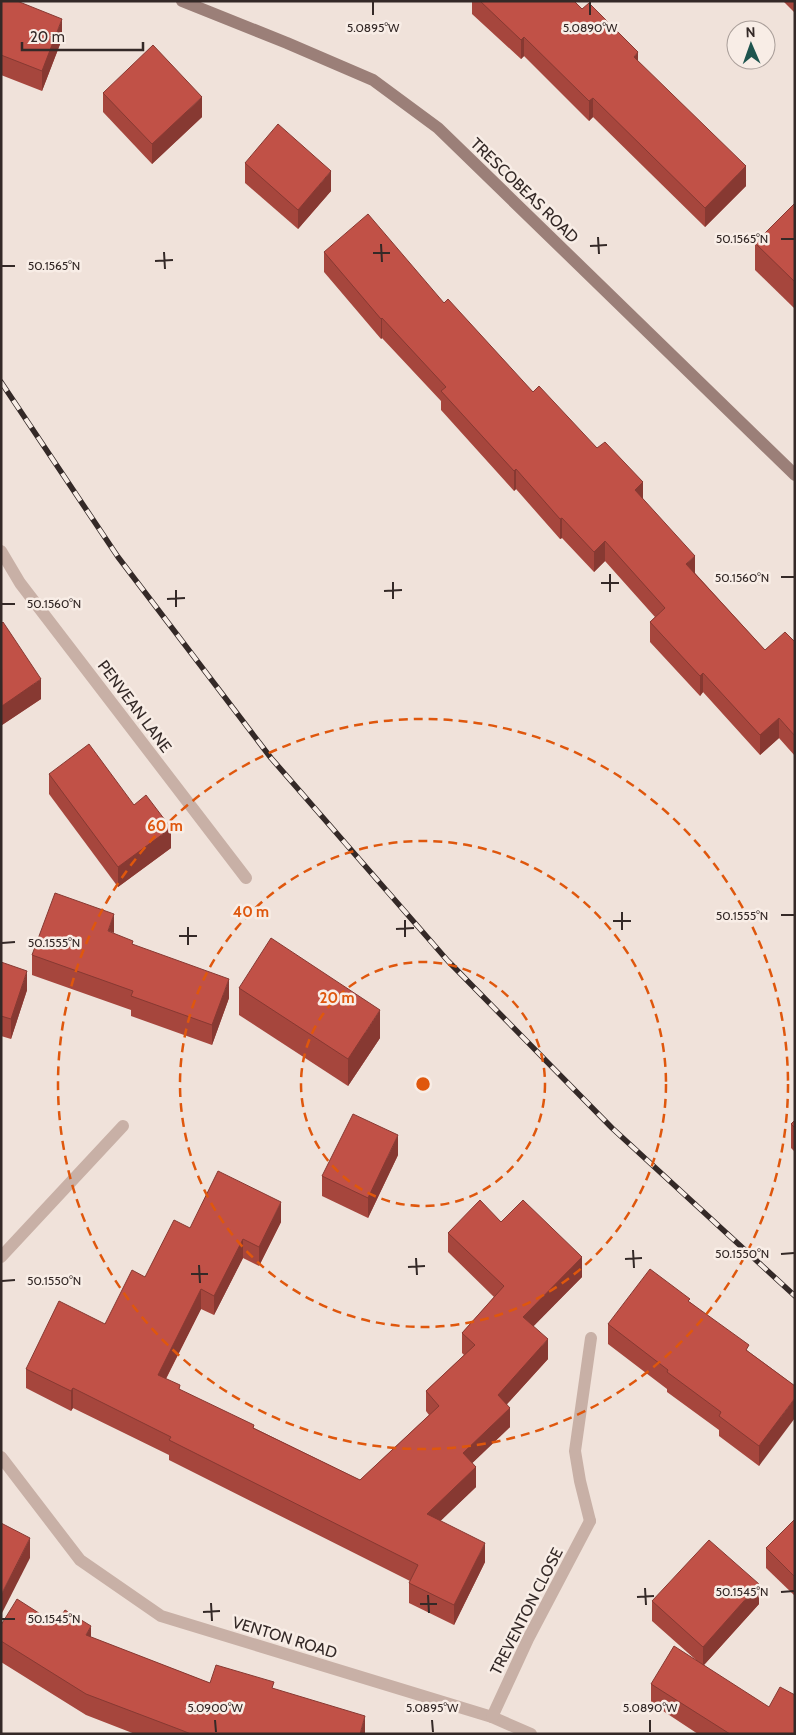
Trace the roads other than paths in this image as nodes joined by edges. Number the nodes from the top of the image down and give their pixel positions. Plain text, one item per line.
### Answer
1 (182, 1) edge
2 (795, 475) edge
3 (1, 551) edge
4 (246, 878) dead end
5 (123, 1126) dead end
6 (1, 1257) edge
7 (591, 1338) dead end
8 (1, 1457) edge
9 (492, 1717) junction
10 (531, 1734) edge

1 - 2 street, TRESCOBEAS ROAD
3 - 4 street, PENVEAN LANE
5 - 6 street
7 - 9 street, TREVENTON CLOSE
8 - 9 street, VENTON ROAD
9 - 10 street, VENTON ROAD

